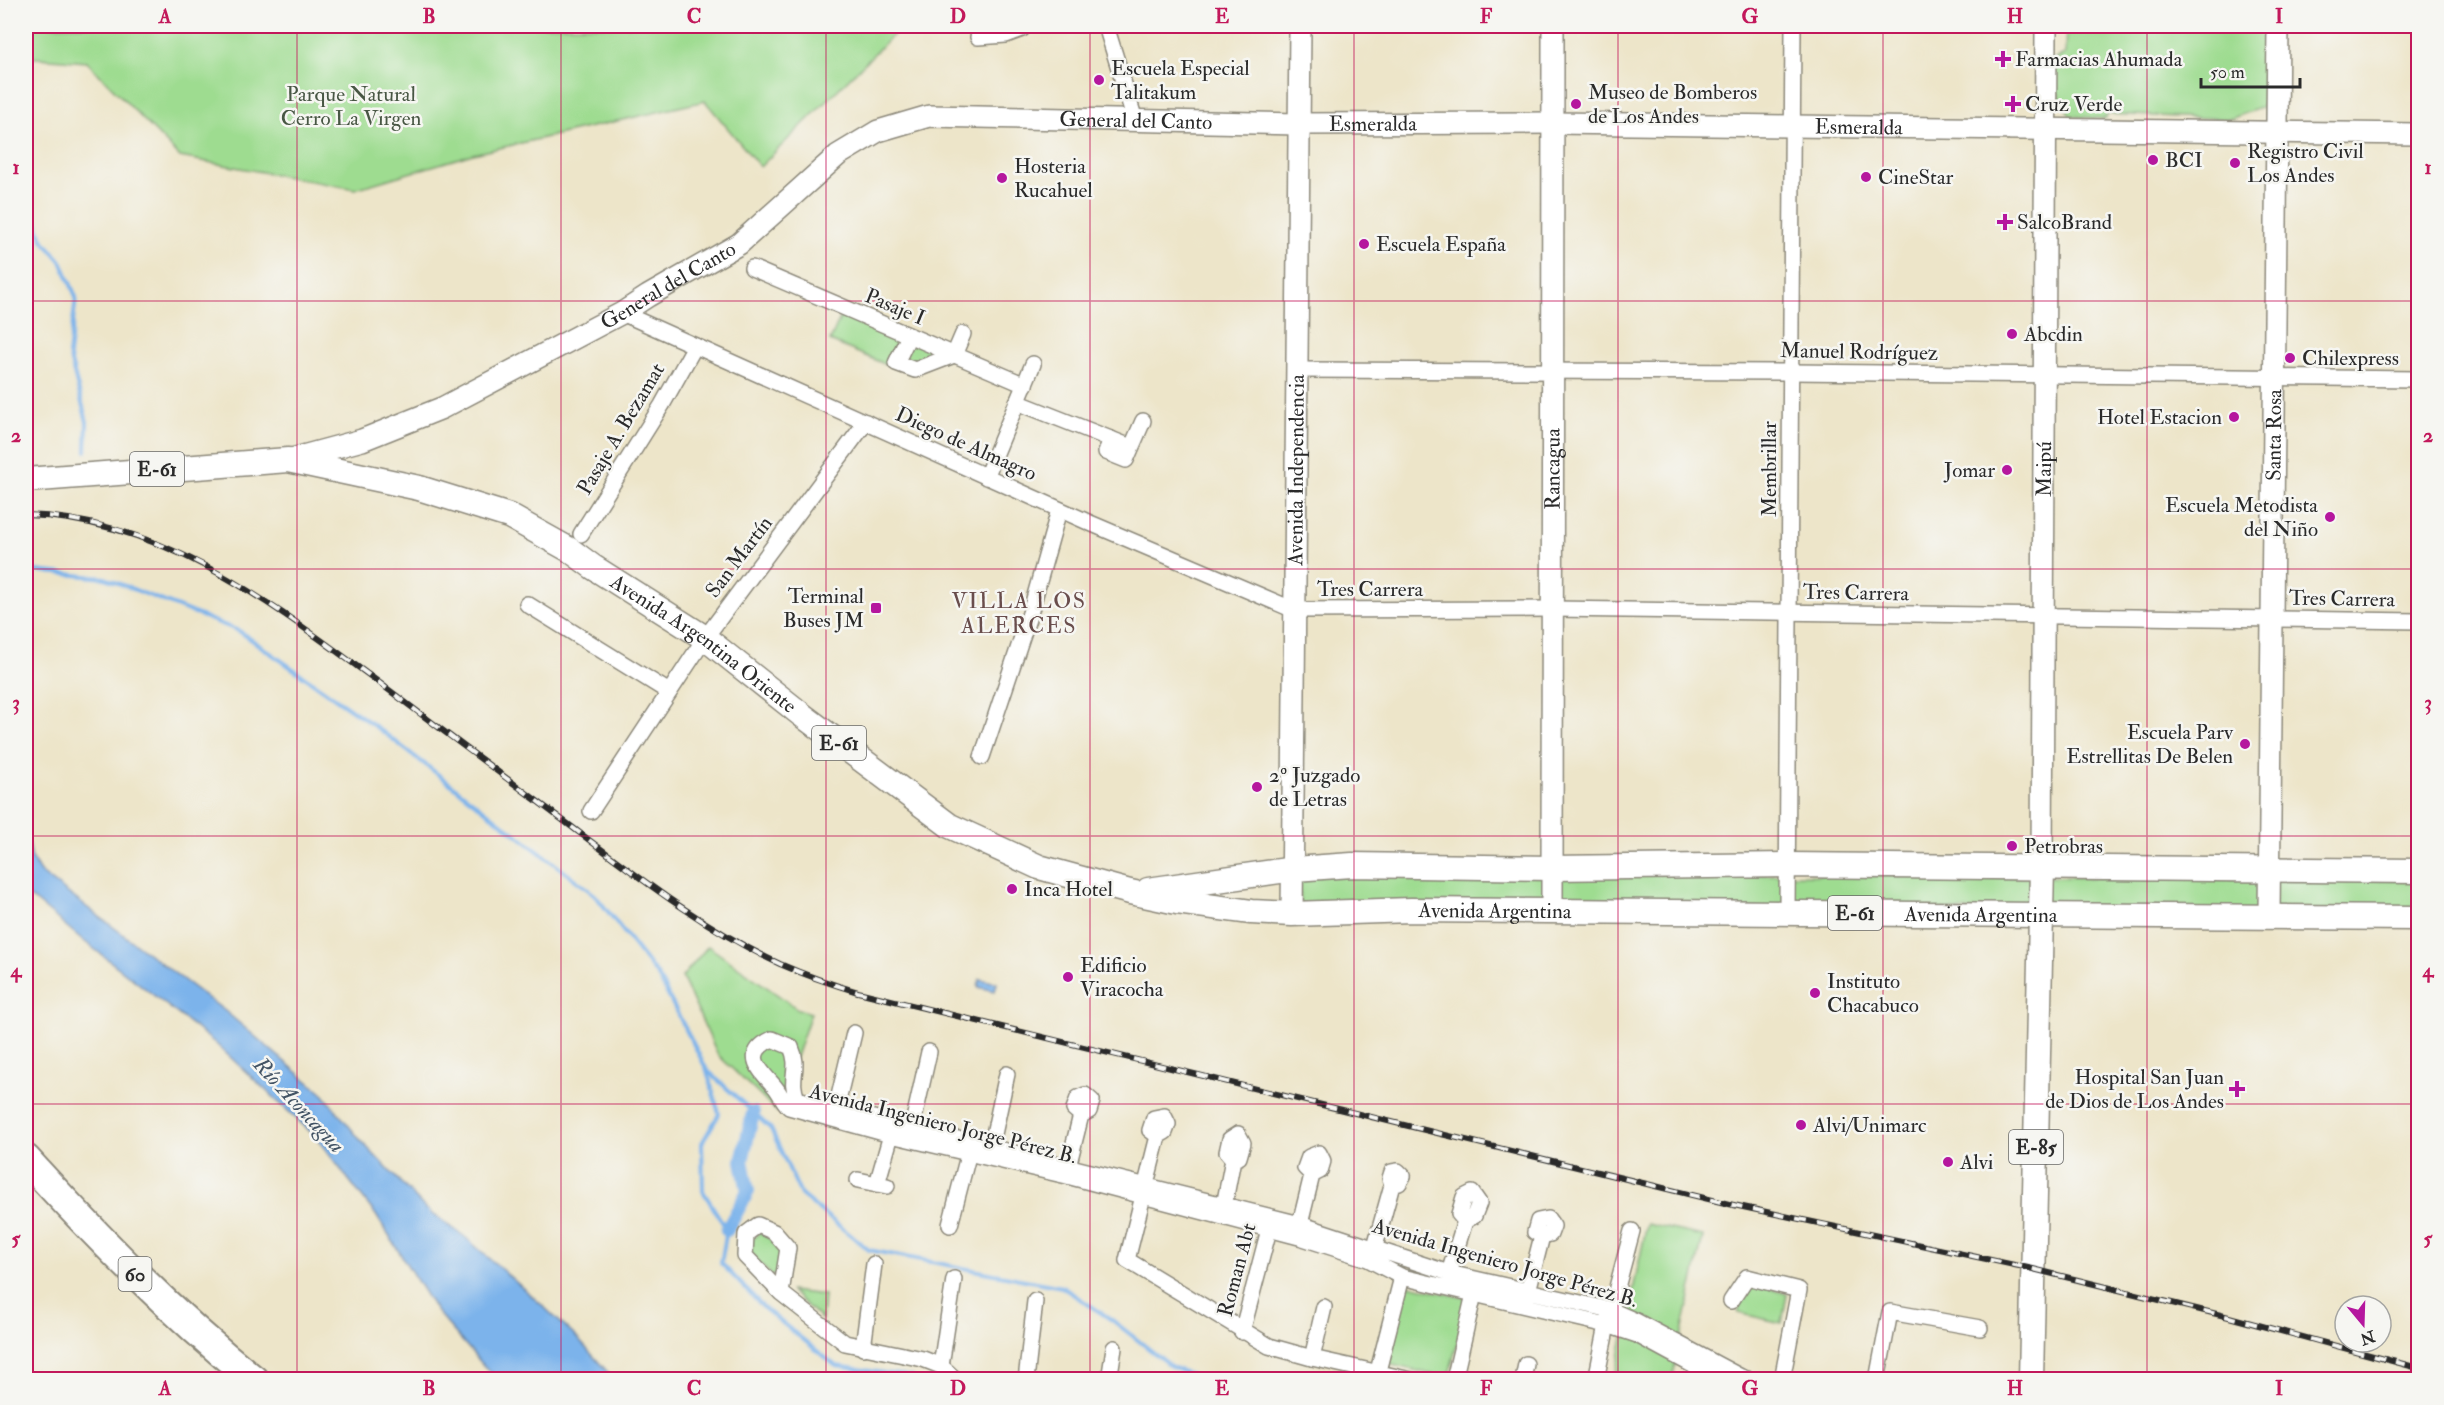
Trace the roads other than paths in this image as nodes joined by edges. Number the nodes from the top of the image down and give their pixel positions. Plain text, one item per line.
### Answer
1 (1023, 26) edge
2 (1106, 26) edge
3 (1300, 26) edge
4 (1553, 26) edge
5 (1793, 26) edge
6 (2046, 26) edge
7 (2278, 26) edge
8 (978, 37) dead end
9 (2046, 87) junction
10 (2277, 101) junction
11 (1135, 120) junction
12 (1553, 123) junction
13 (1298, 124) junction
14 (1792, 126) junction
15 (2046, 129) junction
16 (2080, 130) junction
17 (2231, 131) junction
18 (2277, 132) junction
19 (2418, 134) edge
20 (752, 268) dead end
21 (622, 313) junction
22 (963, 334) dead end
23 (909, 336) junction
24 (695, 346) junction
25 (954, 355) junction
26 (1033, 364) dead end
27 (1298, 370) junction
28 (1553, 370) junction
29 (1791, 372) junction
30 (2044, 375) junction
31 (2275, 378) junction
32 (2418, 379) edge
33 (1025, 385) junction
34 (1017, 402) junction
35 (866, 422) junction
36 (1143, 422) dead end
37 (288, 460) junction
38 (986, 477) junction
39 (26, 480) edge
40 (1059, 510) junction
41 (581, 534) dead end
42 (527, 604) dead end
43 (1552, 609) junction
44 (1294, 610) junction
45 (1789, 613) junction
46 (2043, 616) junction
47 (2272, 619) junction
48 (2418, 621) edge
49 (705, 638) junction
50 (669, 692) junction
51 (982, 757) dead end
52 (591, 811) dead end
53 (1788, 865) junction
54 (1552, 867) junction
55 (2042, 867) junction
56 (1294, 868) junction
57 (2270, 869) junction
58 (2418, 871) edge
59 (1130, 892) junction
60 (1552, 911) junction
61 (1787, 912) junction
62 (1292, 914) junction
63 (2041, 914) junction
64 (2269, 915) junction
65 (2418, 918) edge
66 (854, 1033) dead end
67 (929, 1052) dead end
68 (1007, 1074) dead end
69 (835, 1114) junction
70 (1081, 1115) dead end
71 (912, 1128) junction
72 (891, 1135) junction
73 (1158, 1136) dead end
74 (991, 1148) junction
75 (969, 1152) junction
76 (26, 1159) edge
77 (1233, 1159) dead end
78 (1068, 1167) junction
79 (1312, 1175) dead end
80 (858, 1180) dead end
81 (1392, 1185) dead end
82 (1143, 1192) junction
83 (1224, 1206) junction
84 (1465, 1221) dead end
85 (1300, 1224) junction
86 (950, 1225) dead end
87 (1270, 1225) junction
88 (1632, 1230) dead end
89 (1542, 1236) dead end
90 (1373, 1255) junction
91 (874, 1264) dead end
92 (1449, 1273) junction
93 (1402, 1277) junction
94 (954, 1279) dead end
95 (781, 1293) dead end
96 (1474, 1294) junction
97 (1526, 1298) junction
98 (1035, 1301) dead end
99 (1731, 1301) dead end
100 (1323, 1307) dead end
101 (1609, 1317) junction
102 (1980, 1328) dead end
103 (1242, 1332) junction
104 (1114, 1347) dead end
105 (863, 1348) junction
106 (1312, 1358) junction
107 (941, 1366) junction
108 (1709, 1367) junction
109 (1378, 1371) junction
110 (254, 1380) edge
111 (956, 1380) edge
112 (1026, 1380) edge
113 (1109, 1380) edge
114 (1411, 1380) edge
115 (1454, 1380) edge
116 (1596, 1380) edge
117 (1720, 1380) edge
118 (1752, 1380) edge
119 (1782, 1380) edge
120 (1877, 1380) edge
121 (2031, 1380) edge

1 - 8 street
2 - 11 street
3 - 13 main road, Avenida Independencia
4 - 12 main road, Rancagua
5 - 14 street, Membrillar
6 - 9 main road, Maipú
7 - 10 main road, Santa Rosa
9 - 15 main road, Maipú
9 - 16 main road
10 - 17 main road
10 - 18 main road, Santa Rosa
11 - 13 main road, General del Canto
11 - 21 main road, General del Canto
12 - 13 main road, Esmeralda
12 - 14 main road, Esmeralda
12 - 28 main road, Rancagua
13 - 27 main road, Avenida Independencia
14 - 15 main road, Esmeralda
14 - 29 street, Membrillar
15 - 16 main road, Esmeralda
15 - 30 main road, Maipú
16 - 17 main road, Esmeralda
17 - 18 main road, Esmeralda
18 - 19 main road, Esmeralda
18 - 31 main road, Santa Rosa
20 - 23 street, Pasaje I
21 - 24 street, Diego de Almagro
21 - 37 main road, General del Canto
22 - 25 street
23 - 25 street, Pasaje I
23 - 25 street
24 - 35 street, Diego de Almagro
24 - 41 street, Pasaje A. Bezamat
25 - 33 street, Pasaje I
26 - 33 street
27 - 28 street, Manuel Rodríguez
27 - 44 main road, Avenida Independencia
28 - 29 street, Manuel Rodríguez
28 - 43 main road, Rancagua
29 - 30 street, Manuel Rodríguez
29 - 45 street, Membrillar
30 - 31 street, Manuel Rodríguez
30 - 46 main road, Maipú
31 - 32 street, Manuel Rodríguez
31 - 47 main road, Santa Rosa
33 - 34 street
34 - 36 street
34 - 38 street
35 - 38 street, Diego de Almagro
35 - 49 street, San Martín
37 - 39 main road, General del Canto / E-61
37 - 49 main road, Avenida Argentina Oriente / E-61
38 - 40 street, Diego de Almagro
40 - 44 street, Diego de Almagro
40 - 51 street
42 - 50 street
43 - 44 street, Tres Carrera
43 - 45 street, Tres Carrera
43 - 54 main road, Rancagua
44 - 56 main road, Avenida Independencia
45 - 46 street, Tres Carrera
45 - 53 street, Membrillar
46 - 47 street, Tres Carrera
46 - 55 main road, Maipú
47 - 48 street, Tres Carrera
47 - 57 main road, Santa Rosa
49 - 50 street, San Martín
49 - 59 main road, Avenida Argentina Oriente / E-61
50 - 52 street, San Martín
53 - 54 main road, Avenida Argentina / E-61
53 - 55 main road, Avenida Argentina / E-61
53 - 61 street, Membrillar
54 - 56 main road, Avenida Argentina / E-61
54 - 60 main road, Rancagua
55 - 57 main road, Avenida Argentina / E-61
55 - 63 main road, Maipú / E-85
56 - 59 main road, Avenida Argentina Oriente / E-61
56 - 62 main road, Avenida Independencia
57 - 58 main road, Avenida Argentina / E-61
57 - 64 main road, Santa Rosa
59 - 62 main road, Avenida Argentina Oriente / E-61
60 - 61 main road, Avenida Argentina / E-61
60 - 62 main road, Avenida Argentina / E-61
61 - 63 main road, Avenida Argentina / E-61
63 - 64 main road, Avenida Argentina / E-61
63 - 121 main road, E-85
64 - 65 main road, Avenida Argentina / E-61
66 - 69 street
67 - 71 street
68 - 74 street
69 - 69 street, Avenida Ingeniero Jorge Pérez B.
69 - 71 street, Avenida Ingeniero Jorge Pérez B.
69 - 72 street, Avenida Ingeniero Jorge Pérez B.
70 - 78 street
71 - 74 street, Avenida Ingeniero Jorge Pérez B.
72 - 75 street, Avenida Ingeniero Jorge Pérez B.
72 - 80 street
73 - 82 street
74 - 75 street
74 - 78 street, Avenida Ingeniero Jorge Pérez B.
75 - 82 street, Avenida Ingeniero Jorge Pérez B.
75 - 86 street
76 - 110 highway, 60
77 - 83 street
78 - 82 street, Avenida Ingeniero Jorge Pérez B.
79 - 85 street
81 - 90 street
82 - 83 street, Avenida Ingeniero Jorge Pérez B.
82 - 87 street, Avenida Ingeniero Jorge Pérez B.
82 - 103 street
83 - 87 street, Avenida Ingeniero Jorge Pérez B.
84 - 92 street
85 - 87 street, Avenida Ingeniero Jorge Pérez B.
85 - 90 street, Avenida Ingeniero Jorge Pérez B.
87 - 90 street, Avenida Ingeniero Jorge Pérez B.
87 - 103 street, Roman Abt
88 - 101 street
89 - 97 street
90 - 92 street, Avenida Ingeniero Jorge Pérez B.
90 - 93 street, Avenida Ingeniero Jorge Pérez B.
91 - 105 street
92 - 97 street, Avenida Ingeniero Jorge Pérez B.
93 - 96 street, Avenida Ingeniero Jorge Pérez B.
93 - 109 street
94 - 107 street
95 - 105 street
96 - 97 street, Avenida Ingeniero Jorge Pérez B.
96 - 115 street
97 - 101 street, Avenida Ingeniero Jorge Pérez B.
98 - 112 street
99 - 119 street
100 - 106 street
101 - 108 street, Avenida Ingeniero Jorge Pérez B.
101 - 116 street
102 - 120 street
103 - 106 street
104 - 113 street
105 - 107 street
106 - 109 street
107 - 111 street
108 - 117 street, Avenida Ingeniero Jorge Pérez B.
108 - 118 street, Avenida Ingeniero Jorge Pérez B.
109 - 114 street

